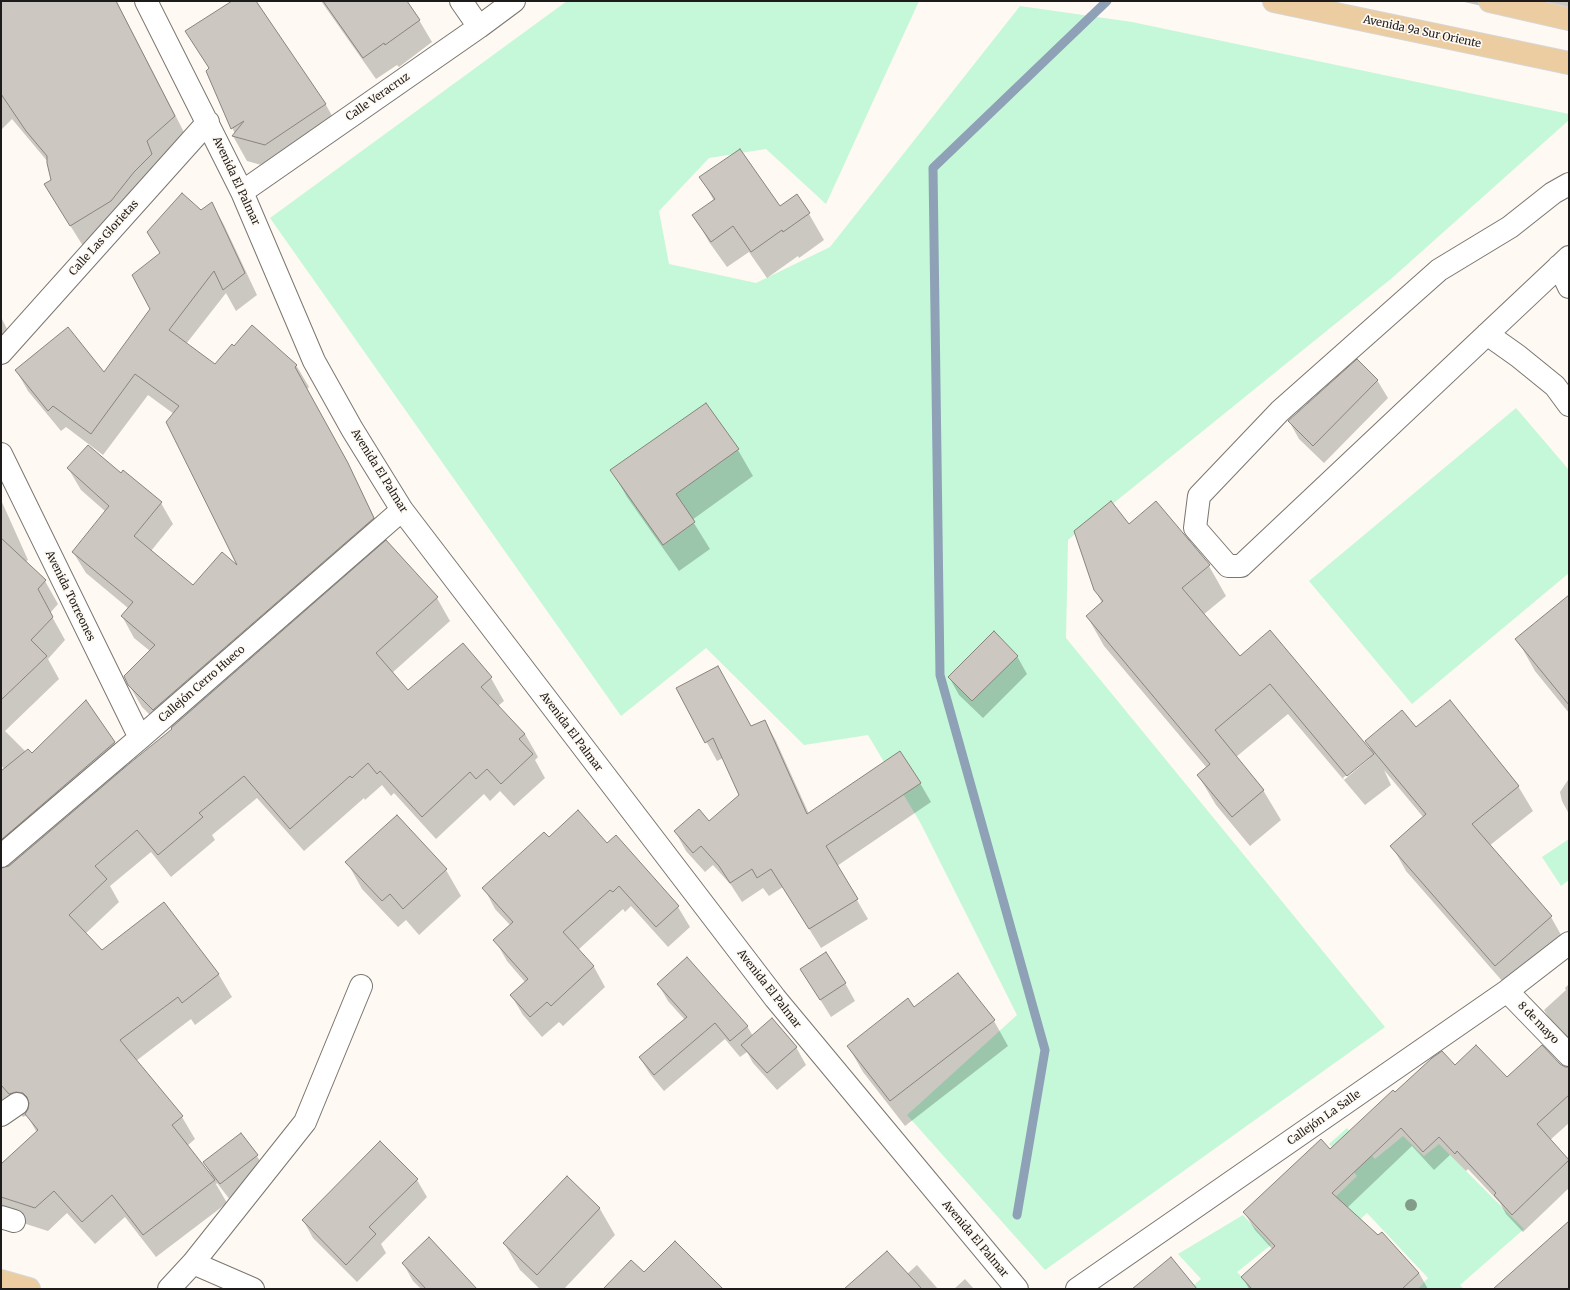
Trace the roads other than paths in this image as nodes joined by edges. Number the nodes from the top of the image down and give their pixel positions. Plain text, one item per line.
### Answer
1 (146, 1) edge
2 (461, 1) edge
3 (514, 1) edge
4 (1274, 1) edge
5 (1490, 1) edge
6 (1569, 19) edge
7 (478, 28) junction
8 (1569, 63) edge
9 (208, 122) junction
10 (1569, 184) edge
11 (242, 192) junction
12 (1564, 261) edge
13 (1569, 287) edge
14 (1487, 334) junction
15 (1, 353) edge
16 (1569, 405) edge
17 (1, 454) edge
18 (402, 510) junction
19 (140, 738) junction
20 (1, 856) edge
21 (1569, 943) edge
22 (361, 986) dead end
23 (1507, 991) junction
24 (1569, 1055) edge
25 (193, 1262) junction
26 (1, 1281) edge
27 (29, 1289) edge
28 (169, 1289) edge
29 (253, 1289) edge
30 (1017, 1289) edge
31 (1076, 1289) edge

1 - 9 street, Avenida El Palmar
2 - 7 street
3 - 7 street, Calle Veracruz
4 - 8 main road, Avenida 9a Sur Oriente
5 - 6 main road
7 - 11 street, Calle Veracruz
9 - 11 street, Avenida El Palmar
9 - 15 street, Calle Las Glorietas
10 - 14 street
11 - 18 street, Avenida El Palmar
12 - 13 street
12 - 14 street
14 - 16 street
17 - 19 street, Avenida Torreones
18 - 19 street, Callejón Cerro Hueco
18 - 30 street, Avenida El Palmar
19 - 20 street, Callejón Cerro Hueco
21 - 23 street, Callejón La Salle
22 - 25 street
23 - 24 street, 8 de mayo
23 - 31 street, Callejón La Salle
25 - 28 street
25 - 29 street
26 - 27 main road

